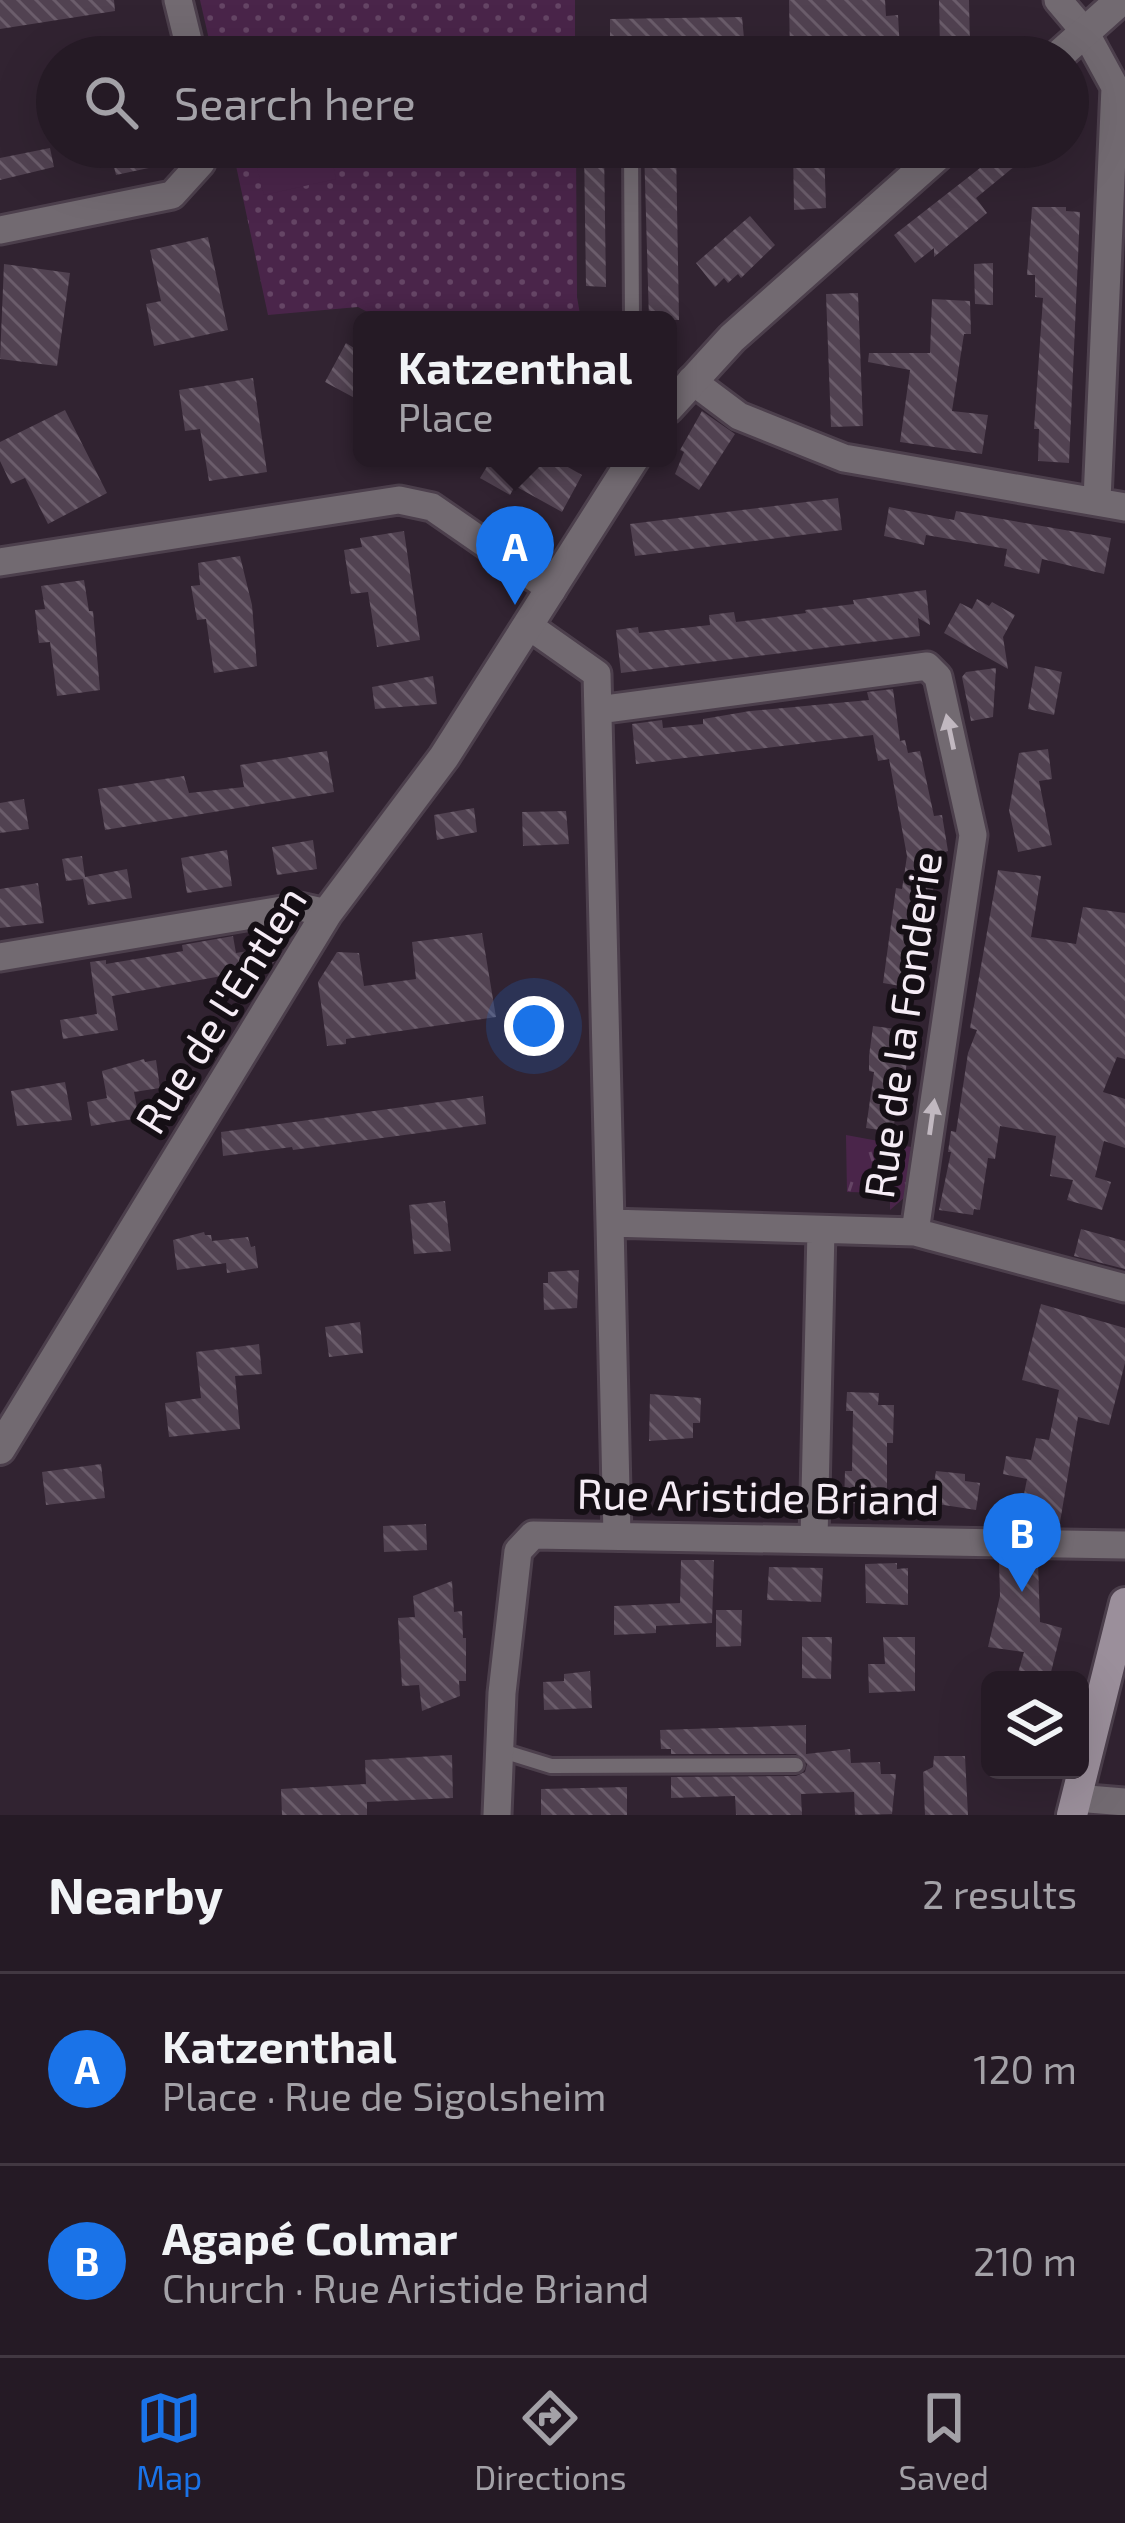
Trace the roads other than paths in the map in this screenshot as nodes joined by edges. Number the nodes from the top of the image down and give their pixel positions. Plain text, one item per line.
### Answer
1 (178, 0) edge
2 (1058, 0) edge
3 (1121, 0) edge
4 (1085, 32) junction
5 (187, 36) edge
6 (1081, 36) edge
7 (1087, 36) edge
8 (1089, 39) edge
9 (197, 168) edge
10 (631, 168) edge
11 (923, 168) edge
12 (0, 230) edge
13 (632, 311) edge
14 (677, 390) edge
15 (677, 391) edge
16 (628, 467) edge
17 (1111, 504) edge
18 (0, 562) edge
19 (552, 590) junction
20 (529, 626) junction
21 (598, 710) junction
22 (327, 913) junction
23 (0, 957) edge
24 (610, 1223) junction
25 (821, 1230) junction
26 (915, 1232) junction
27 (1125, 1288) edge
28 (0, 1449) edge
29 (617, 1536) junction
30 (814, 1540) junction
31 (1125, 1545) edge
32 (1125, 1603) edge
33 (499, 1750) junction
34 (796, 1765) dead end
35 (1125, 1802) edge
36 (1074, 1807) edge
37 (496, 1815) edge

1 - 5 street
2 - 4 street
3 - 4 street
4 - 6 street
4 - 7 street
8 - 17 street
9 - 12 street
10 - 13 lane
11 - 14 street
15 - 17 street
16 - 19 street, Rue de l'Entlen
18 - 19 street
19 - 20 street, Rue de l'Entlen
20 - 21 street
20 - 22 street, Rue de l'Entlen
21 - 24 street
26 -> 21 street, Rue de la Fonderie
22 - 23 street
22 - 28 street, Rue de l'Entlen
24 - 25 street
24 - 29 street
25 - 26 street
25 - 30 street
26 - 27 street
29 - 30 street, Rue Aristide Briand
29 - 33 street, Rue Aristide Briand
30 - 31 street, Rue Aristide Briand
32 - 36 main road
33 - 34 lane
33 - 37 street, Rue Aristide Briand
35 - 36 street

